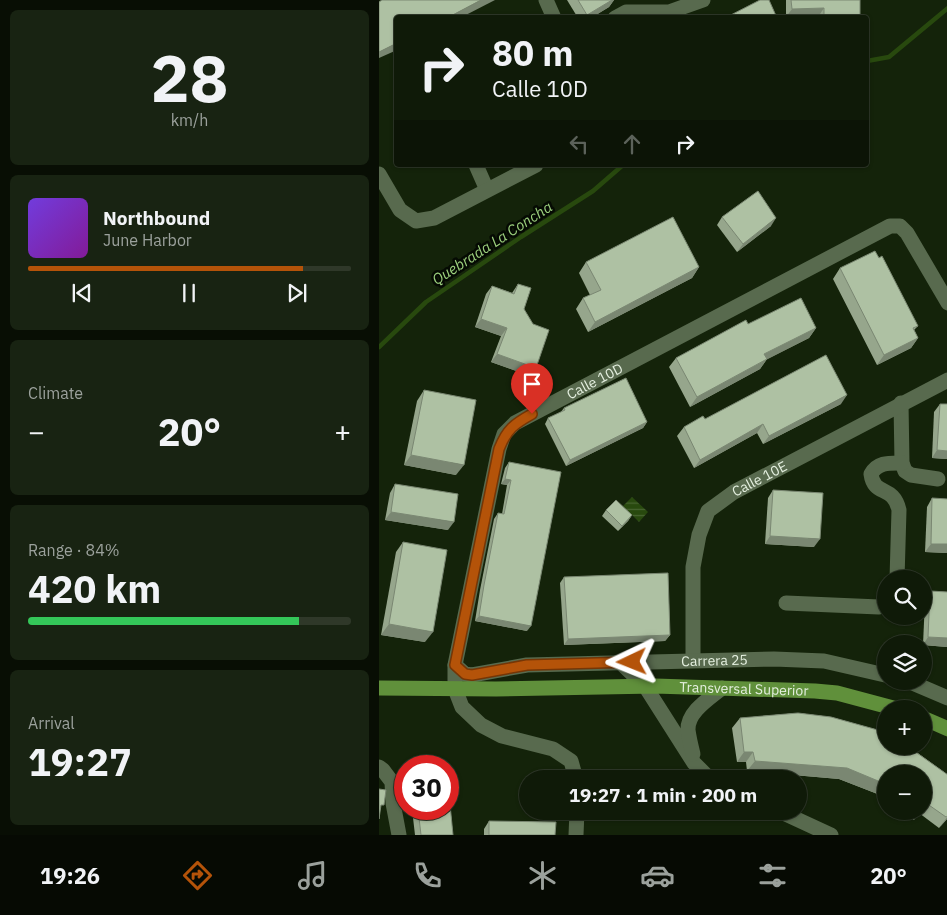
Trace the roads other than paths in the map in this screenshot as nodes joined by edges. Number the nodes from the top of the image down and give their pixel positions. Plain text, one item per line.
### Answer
1 (546, 0) edge
2 (703, 0) edge
3 (553, 15) edge
4 (620, 15) edge
5 (477, 167) edge
6 (532, 167) edge
7 (380, 177) edge
8 (487, 190) junction
9 (947, 303) edge
10 (947, 380) edge
11 (901, 403) junction
12 (902, 463) junction
13 (938, 479) dead end
14 (897, 570) edge
15 (786, 603) dead end
16 (877, 607) edge
17 (693, 660) junction
18 (621, 663) junction
19 (455, 665) junction
20 (877, 673) edge
21 (645, 686) junction
22 (379, 688) edge
23 (722, 688) junction
24 (455, 689) junction
25 (929, 690) edge
26 (947, 698) edge
27 (877, 704) edge
28 (932, 722) edge
29 (947, 729) edge
30 (695, 763) junction
31 (379, 767) edge
32 (574, 770) edge
33 (702, 770) edge
34 (577, 820) edge
35 (798, 820) edge
36 (399, 835) edge
37 (576, 835) edge
38 (831, 835) edge

1 - 3 street
2 - 4 street
5 - 8 street
6 - 8 street
7 - 8 street
9 - 19 street, Calle 10D
10 - 11 street, Calle 10E
11 - 12 street
11 - 17 street, Calle 10E
12 - 13 street
12 - 14 street
15 - 16 street
17 - 18 street, Carrera 25
17 - 20 street, Carrera 25
18 - 19 street, Carrera 25
18 - 21 street
19 - 24 street, Calle 10D
21 - 23 main road, Transversal Superior
21 - 24 main road, Transversal Superior
21 - 30 street
22 - 24 main road, Transversal Superior
23 - 27 main road, Transversal Superior
23 - 30 street
24 - 32 street
25 - 26 street
28 - 29 main road
30 - 33 street
31 - 36 street
34 - 37 street
35 - 38 street

